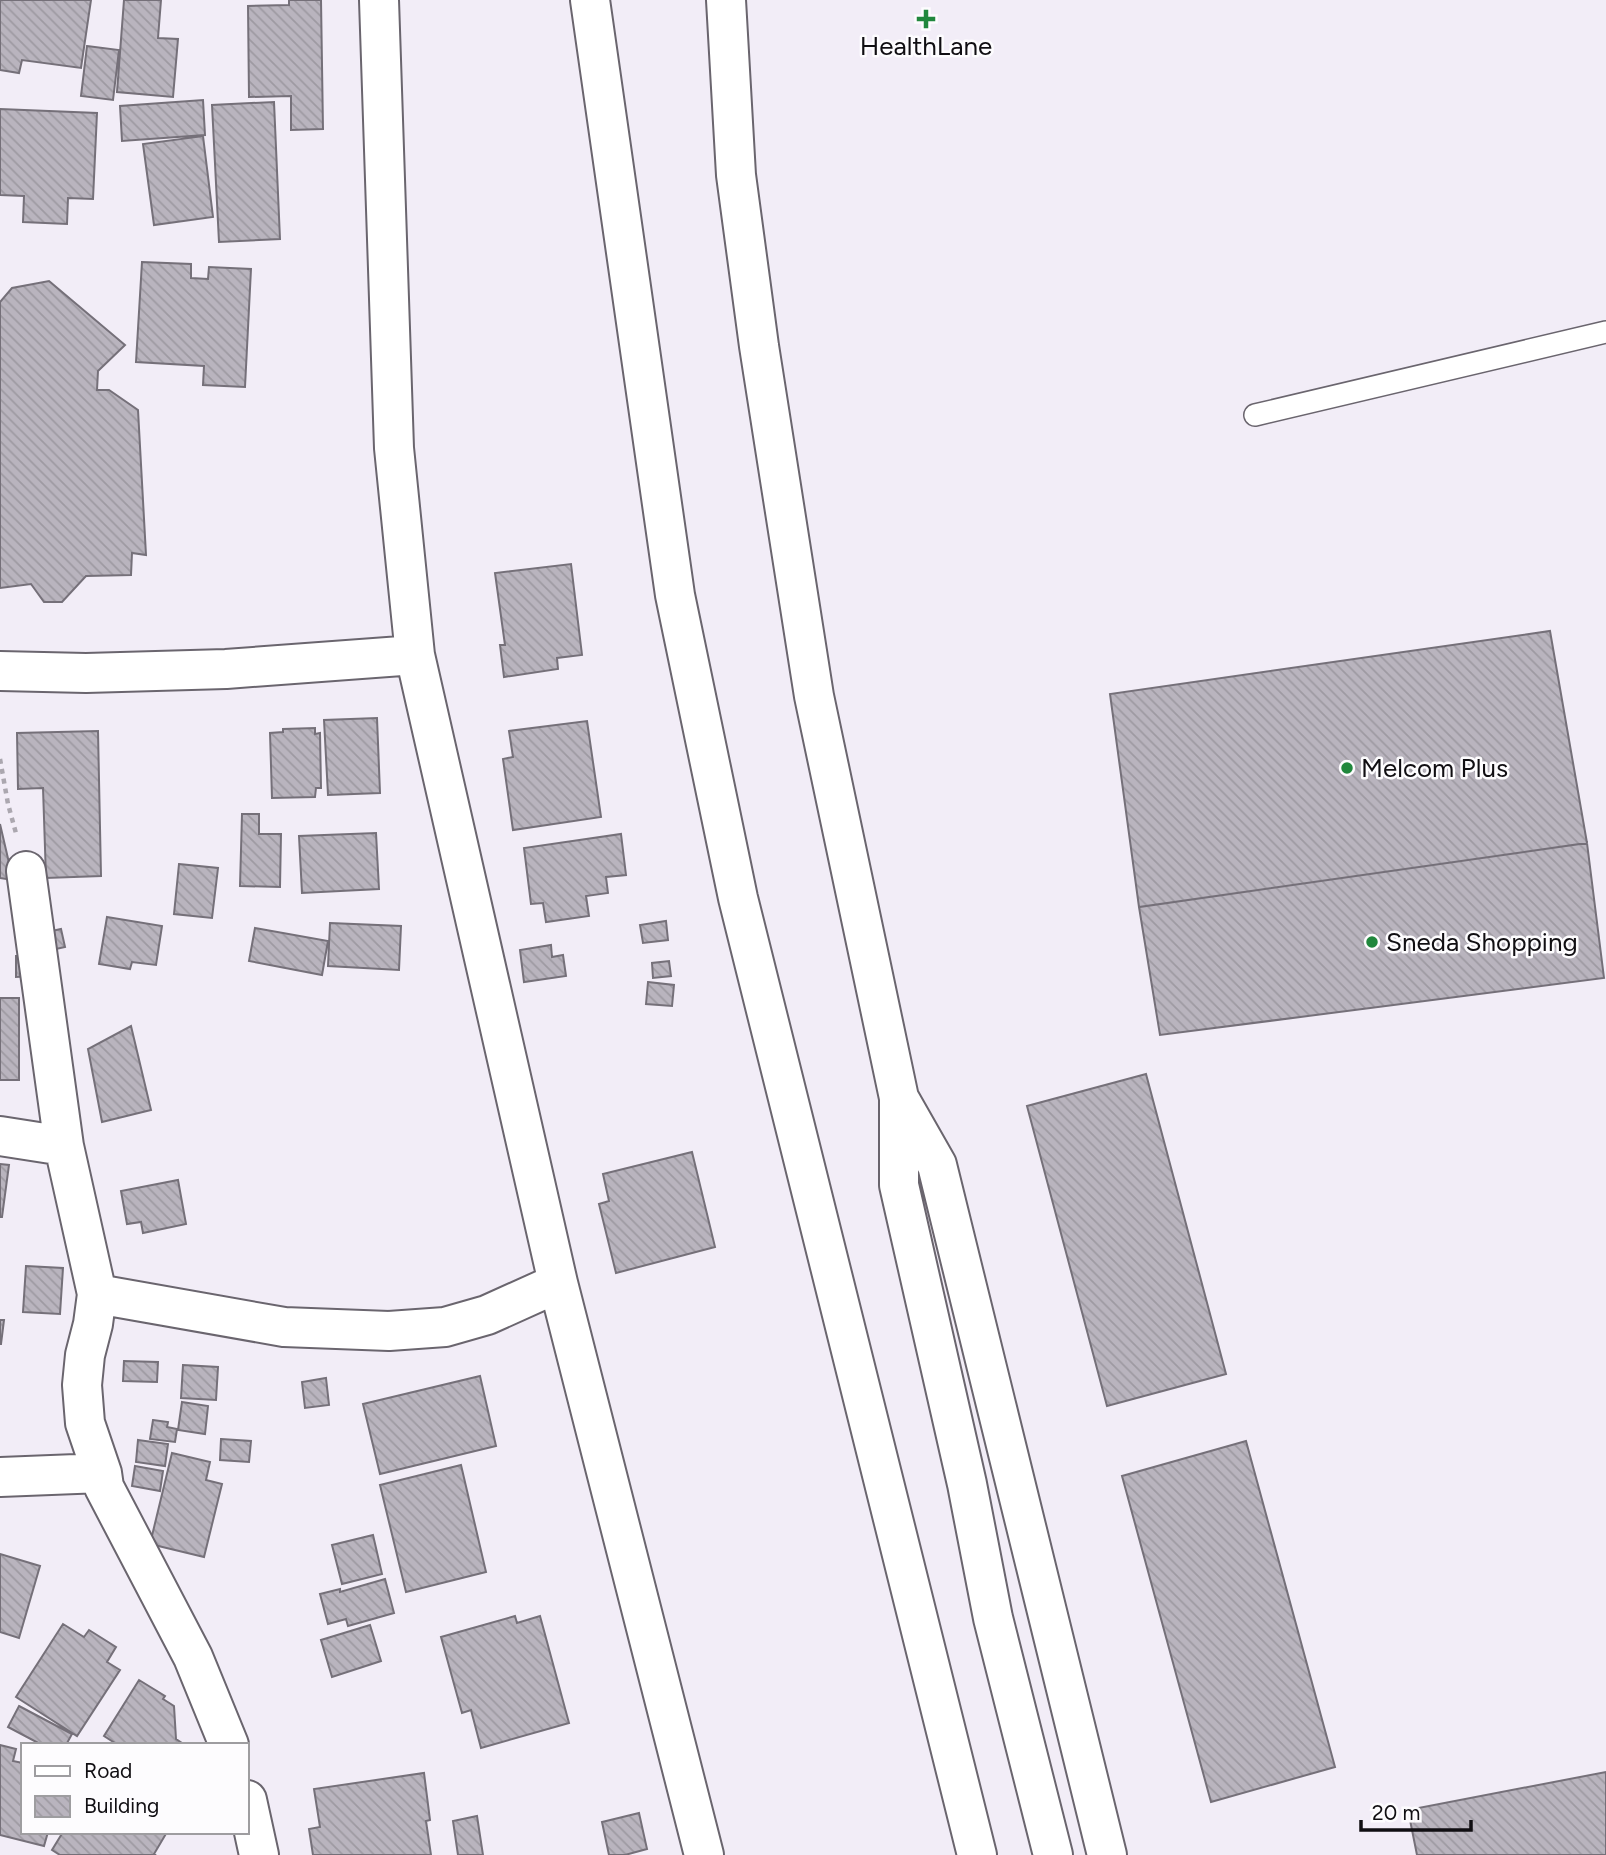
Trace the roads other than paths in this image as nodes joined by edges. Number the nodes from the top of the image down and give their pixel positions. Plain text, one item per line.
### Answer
1 (379, 0) edge
2 (590, 0) edge
3 (726, 0) edge
4 (1606, 332) edge
5 (1255, 415) dead end
6 (415, 655) junction
7 (0, 671) edge
8 (26, 871) road end
9 (899, 1098) junction
10 (0, 1136) edge
11 (64, 1146) junction
12 (558, 1283) junction
13 (97, 1294) junction
14 (102, 1473) junction
15 (0, 1476) edge
16 (228, 1743) edge
17 (248, 1805) edge
18 (259, 1855) edge
19 (704, 1855) edge
20 (977, 1855) edge
21 (1053, 1855) edge
22 (1107, 1855) edge

1 - 6 street
2 - 20 street
3 - 9 street
4 - 5 lane
6 - 7 street
6 - 12 street
8 - 11 street
9 - 21 street
9 - 22 street
10 - 11 street
11 - 13 street
12 - 13 street
12 - 19 street
13 - 14 street
14 - 15 street
14 - 16 street
17 - 18 street

